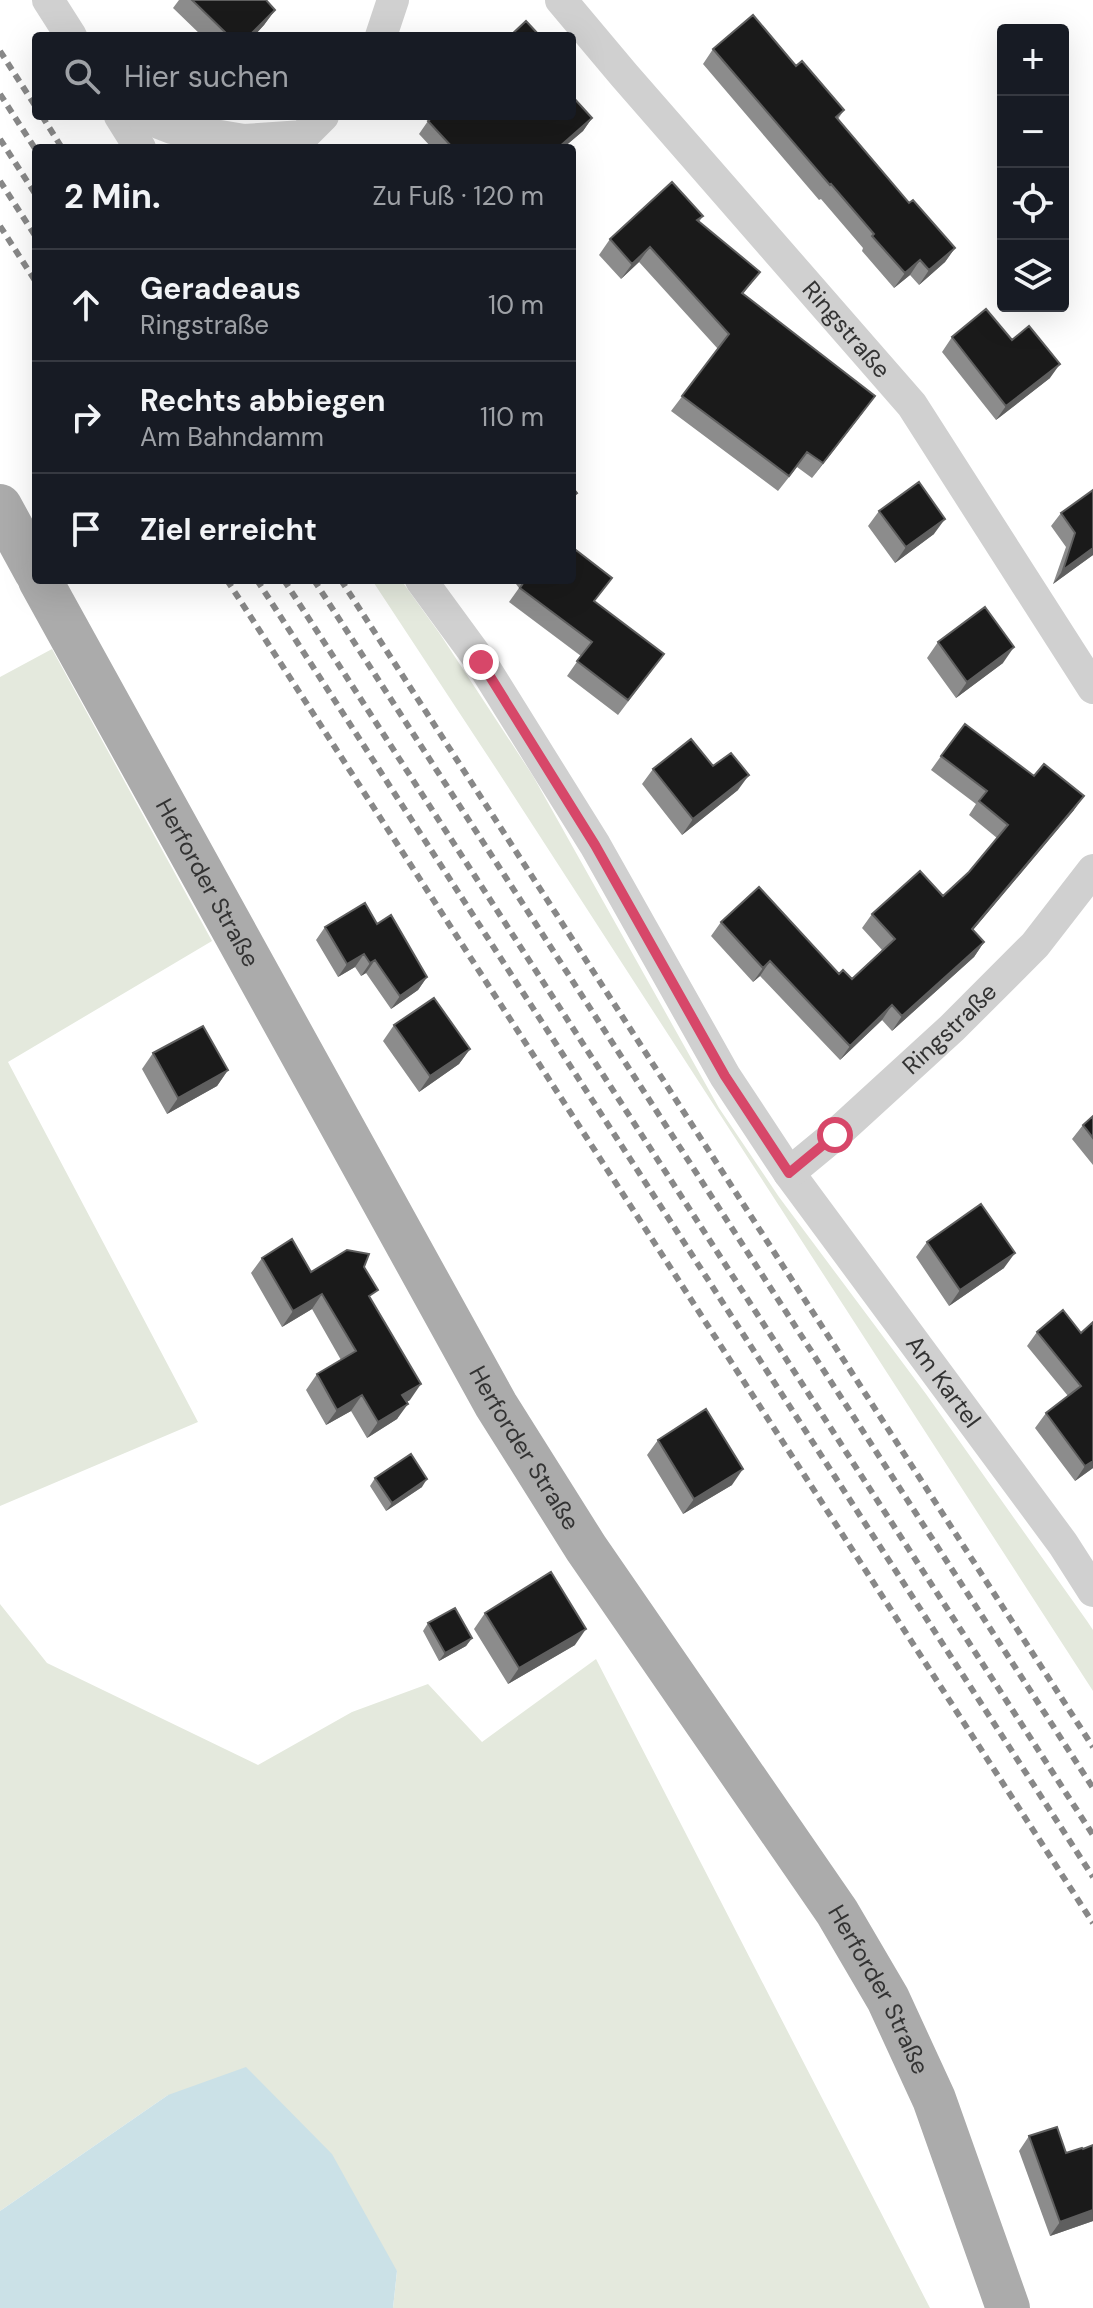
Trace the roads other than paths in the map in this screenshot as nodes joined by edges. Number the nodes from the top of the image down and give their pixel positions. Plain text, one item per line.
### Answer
1 (48, 0) edge
2 (393, 0) edge
3 (561, 0) edge
4 (68, 32) edge
5 (382, 32) edge
6 (122, 120) edge
7 (151, 120) edge
8 (307, 133) edge
9 (138, 144) edge
10 (0, 506) edge
11 (32, 565) edge
12 (42, 584) edge
13 (424, 584) edge
14 (1093, 688) edge
15 (1093, 870) edge
16 (789, 1173) junction
17 (1093, 1591) edge
18 (1008, 2308) edge

1 - 4 street
2 - 5 street
3 - 14 street, Ringstraße
6 - 9 street
7 - 8 street
10 - 11 main road
12 - 18 main road, Herforder Straße
13 - 16 street, Am Kartel
15 - 16 street, Ringstraße
16 - 17 street, Am Kartel

